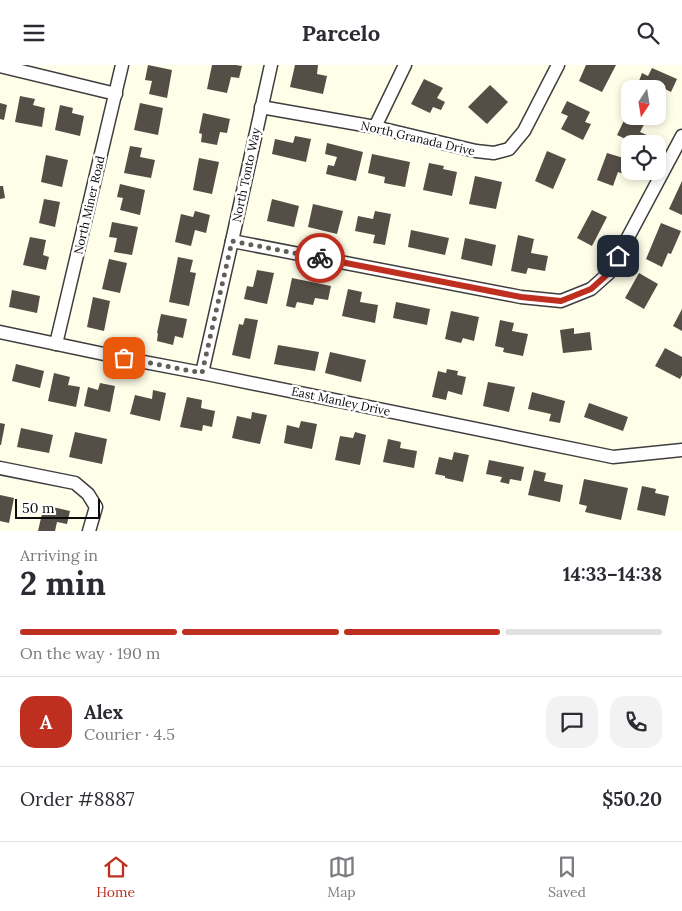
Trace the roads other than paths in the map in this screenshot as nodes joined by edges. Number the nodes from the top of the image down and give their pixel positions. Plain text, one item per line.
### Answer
1 (122, 65) edge
2 (271, 65) edge
3 (405, 65) edge
4 (558, 65) edge
5 (0, 66) edge
6 (116, 94) junction
7 (261, 107) junction
8 (375, 127) junction
9 (682, 136) edge
10 (232, 241) junction
11 (0, 332) edge
12 (56, 344) junction
13 (202, 373) junction
14 (682, 450) edge
15 (0, 468) edge
16 (90, 531) edge

1 - 6 street, North Miner Road
2 - 7 street, North Tonto Way
3 - 8 street
4 - 8 street, North Granada Drive
5 - 6 street
6 - 12 street, North Miner Road
7 - 8 street, North Granada Drive
7 - 10 street, North Tonto Way
9 - 10 street
10 - 13 street, North Tonto Way
11 - 12 street, East Manley Drive
12 - 13 street, East Manley Drive
13 - 14 street, East Manley Drive
15 - 16 street

